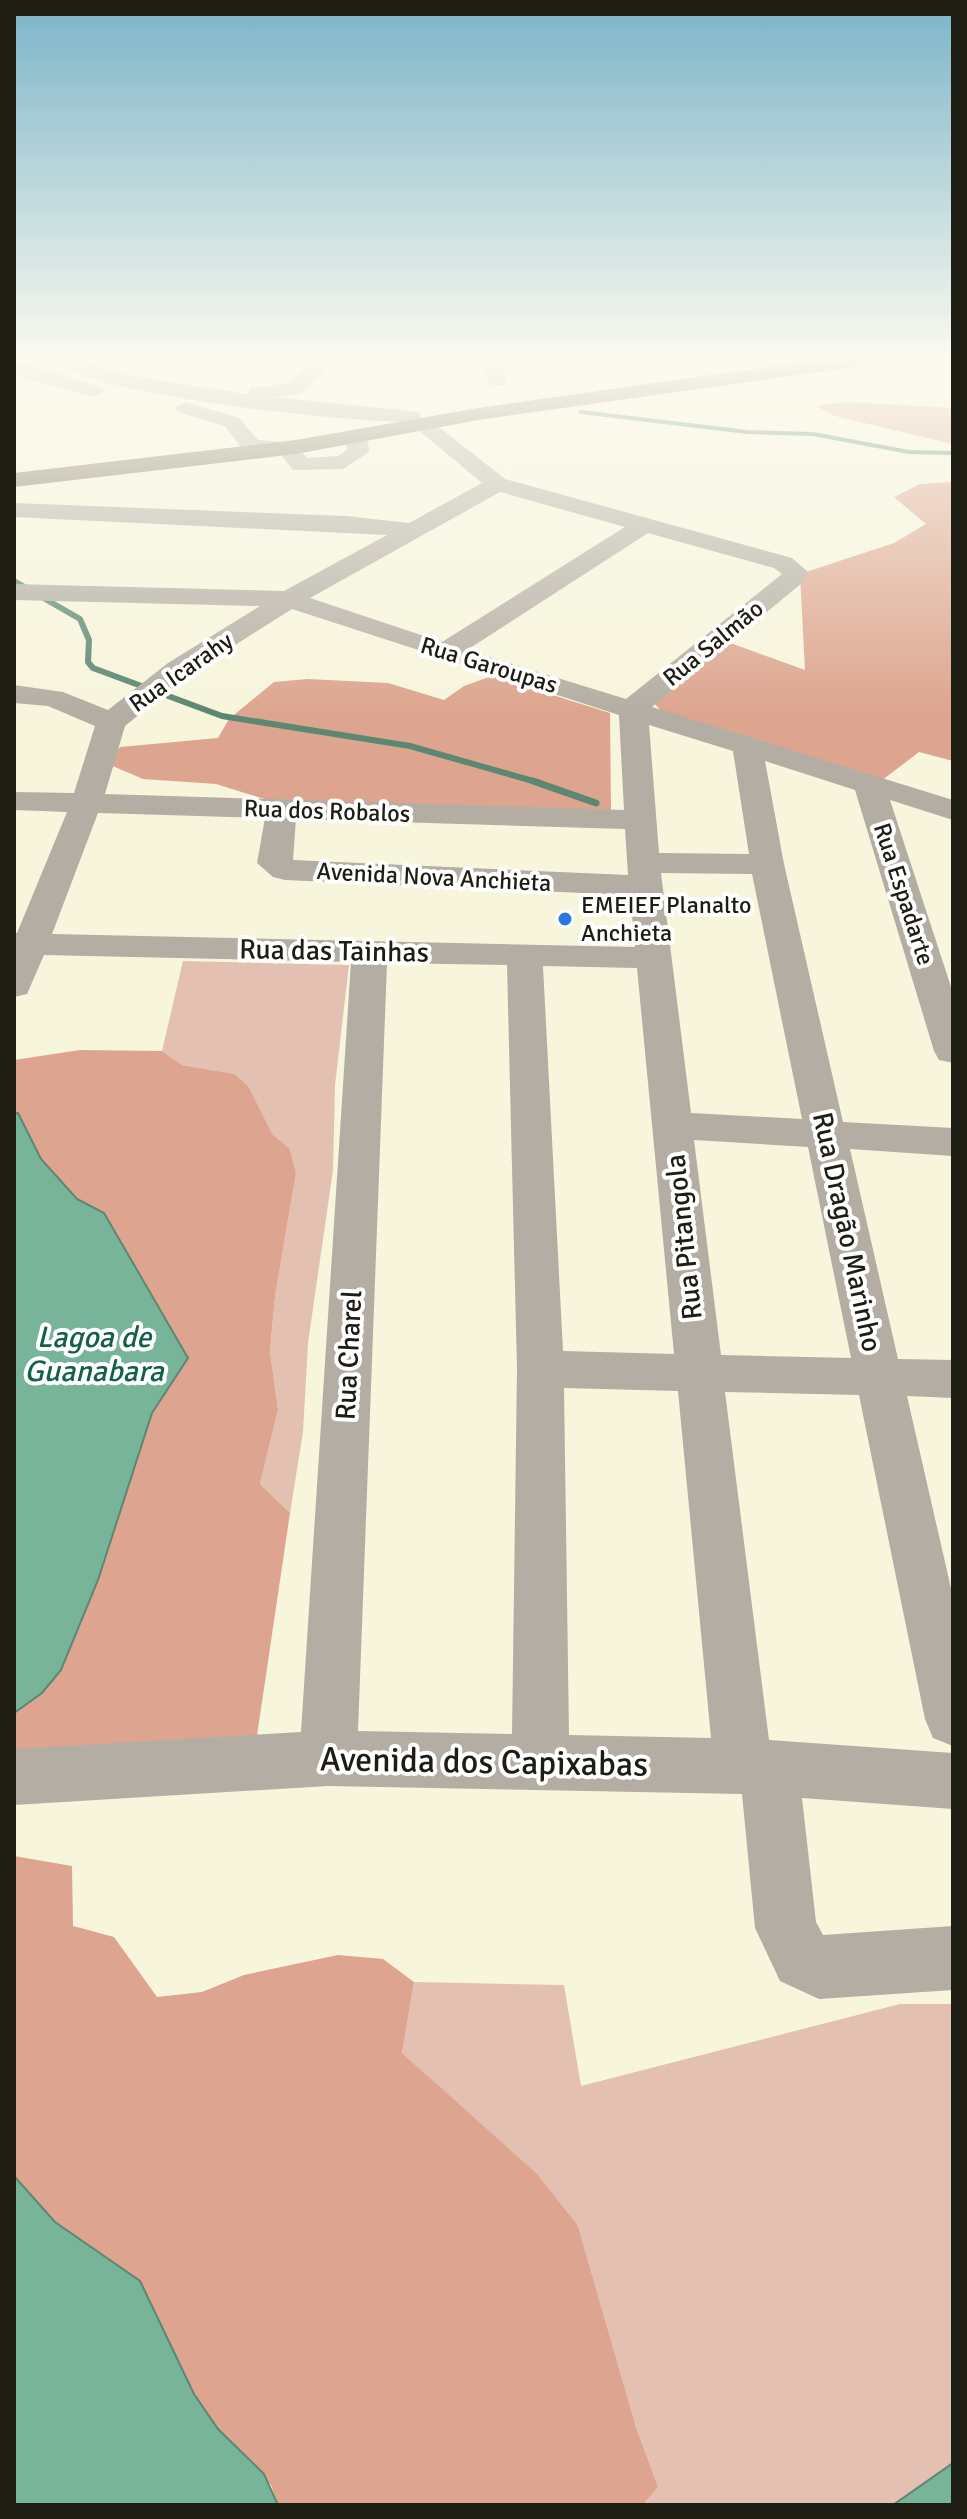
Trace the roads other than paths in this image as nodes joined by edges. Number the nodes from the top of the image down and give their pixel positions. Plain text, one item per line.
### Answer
1 (489, 478) edge
2 (497, 484) junction
3 (14, 510) edge
4 (692, 511) dead end
5 (643, 526) junction
6 (409, 530) junction
7 (685, 537) junction
8 (14, 592) edge
9 (289, 599) junction
10 (445, 652) junction
11 (14, 694) edge
12 (633, 708) junction
13 (111, 722) junction
14 (747, 744) junction
15 (869, 784) junction
16 (14, 801) edge
17 (86, 804) junction
18 (282, 809) junction
19 (953, 810) edge
20 (531, 819) junction
21 (639, 820) junction
22 (767, 864) junction
23 (645, 875) junction
24 (531, 882) junction
25 (22, 944) edge
26 (370, 951) junction
27 (525, 956) junction
28 (655, 958) junction
29 (14, 986) edge
30 (953, 1051) edge
31 (672, 1125) junction
32 (825, 1134) junction
33 (953, 1142) edge
34 (540, 1369) junction
35 (699, 1371) junction
36 (879, 1378) junction
37 (953, 1379) edge
38 (953, 1719) edge
39 (328, 1758) junction
40 (541, 1760) junction
41 (756, 1767) junction
42 (14, 1777) edge
43 (953, 1781) edge
44 (953, 1958) edge

1 - 2 street
2 - 5 street
2 - 6 street, Rua Icarahy
3 - 6 street
4 - 7 street
5 - 7 street
5 - 10 street
6 - 9 street, Rua Icarahy
7 - 12 street, Rua Salmão
8 - 9 street, Rua Garoupas
9 - 10 street, Rua Garoupas
9 - 13 street, Rua Icarahy
10 - 12 street, Rua Garoupas
11 - 13 street
12 - 14 street, Rua Garoupas
12 - 21 street, Rua Pitangola
13 - 17 street, Rua Icarahy
14 - 15 street, Rua Garoupas
14 - 22 street, Rua Dragão Marinho
15 - 19 street, Rua Garoupas
15 - 30 street, Rua Espadarte
16 - 17 street, Rua dos Robalos
17 - 18 street, Rua dos Robalos
17 - 25 street, Rua Icarahy
18 - 20 street, Rua dos Robalos
18 - 24 street, Avenida Nova Anchieta
20 - 21 street, Rua dos Robalos
20 - 24 street
21 - 23 street, Rua Pitangola
22 - 23 street, Avenida Nova Anchieta
22 - 32 street, Rua Dragão Marinho
23 - 24 street, Avenida Nova Anchieta
23 - 28 street, Rua Pitangola
25 - 26 street, Rua das Tainhas
25 - 29 street, Rua Icarahy
26 - 27 street, Rua das Tainhas
26 - 39 street, Rua Charel
27 - 28 street, Rua das Tainhas
27 - 34 street
28 - 31 street, Rua Pitangola
31 - 32 street
31 - 35 street, Rua Pitangola
32 - 33 street
32 - 36 street, Rua Dragão Marinho
34 - 35 street
34 - 40 street
35 - 36 street
35 - 41 street, Rua Pitangola
36 - 37 street
36 - 38 street, Rua Dragão Marinho
39 - 40 street, Avenida dos Capixabas
39 - 42 street, Avenida dos Capixabas
40 - 41 street, Avenida dos Capixabas
41 - 43 street, Avenida dos Capixabas
41 - 44 street, Rua Pitangola

